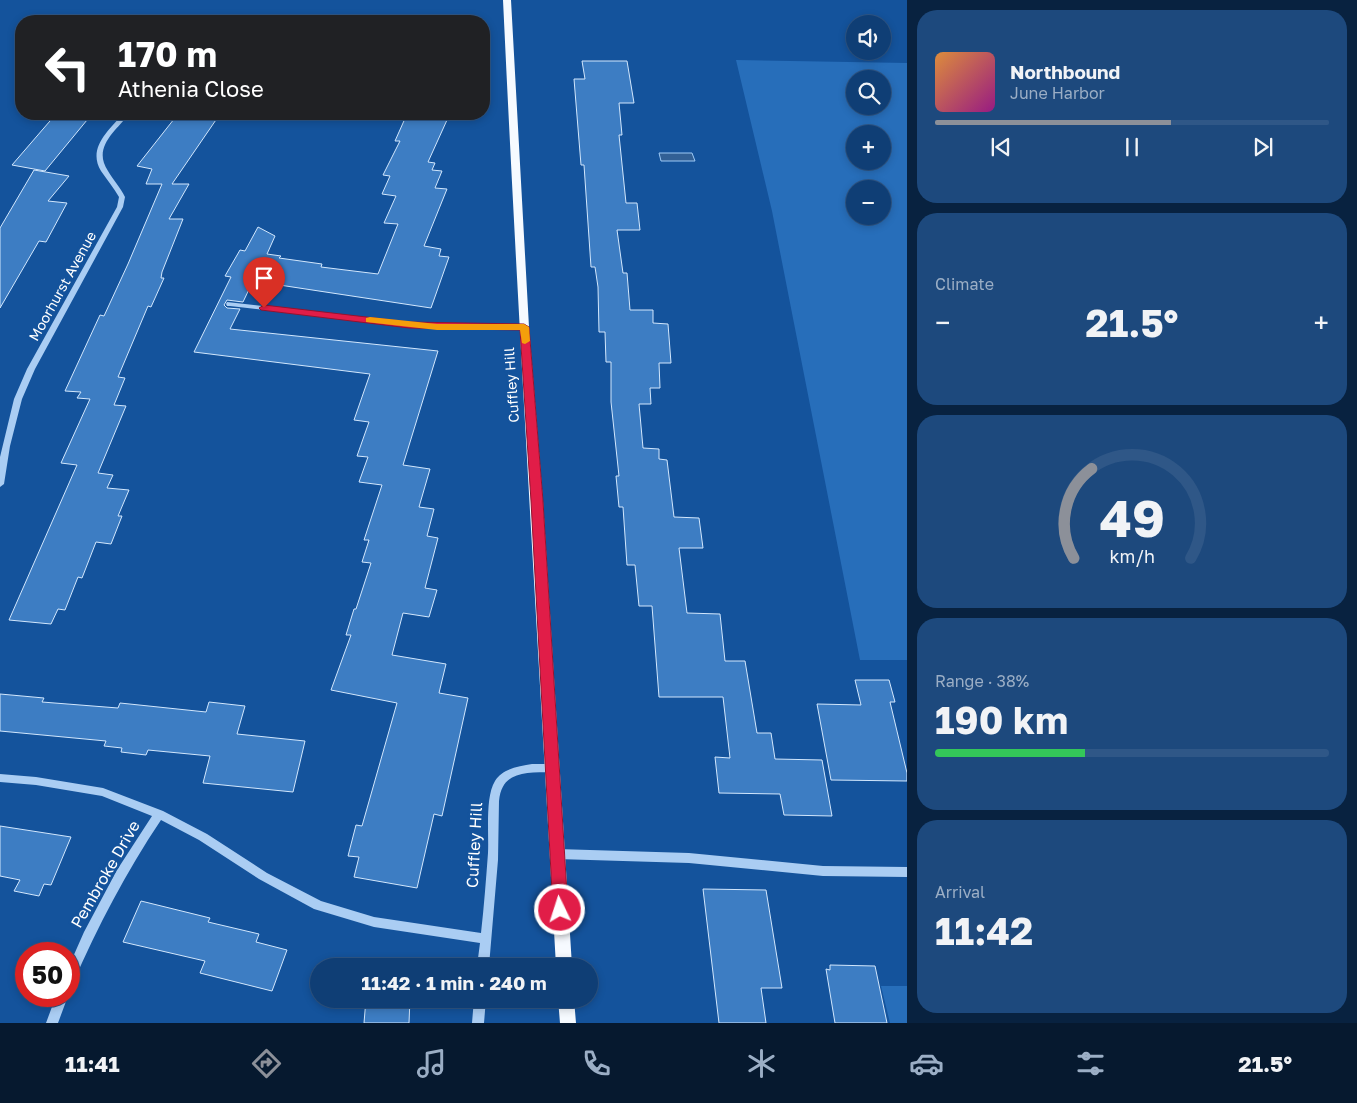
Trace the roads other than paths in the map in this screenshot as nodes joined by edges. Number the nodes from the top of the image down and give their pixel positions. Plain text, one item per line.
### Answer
1 (507, 0) edge
2 (121, 120) edge
3 (230, 304) dead end
4 (524, 327) junction
5 (0, 484) edge
6 (552, 768) junction
7 (0, 778) edge
8 (160, 814) junction
9 (557, 854) junction
10 (907, 872) edge
11 (486, 939) junction
12 (80, 952) edge
13 (484, 958) edge
14 (564, 958) edge
15 (58, 1007) edge
16 (479, 1008) edge
17 (567, 1008) edge
18 (52, 1023) edge
19 (478, 1023) edge
20 (568, 1023) edge

1 - 4 main road, Cuffley Hill
2 - 5 street, Moorhurst Avenue
3 - 4 street
4 - 6 main road, Cuffley Hill
6 - 9 main road, Cuffley Hill
6 - 11 street, Cuffley Hill
7 - 8 street
8 - 11 street
8 - 12 street, Pembroke Drive
9 - 10 street
9 - 14 main road, Cuffley Hill
11 - 13 street, Cuffley Hill
15 - 18 street
16 - 19 street
17 - 20 main road

